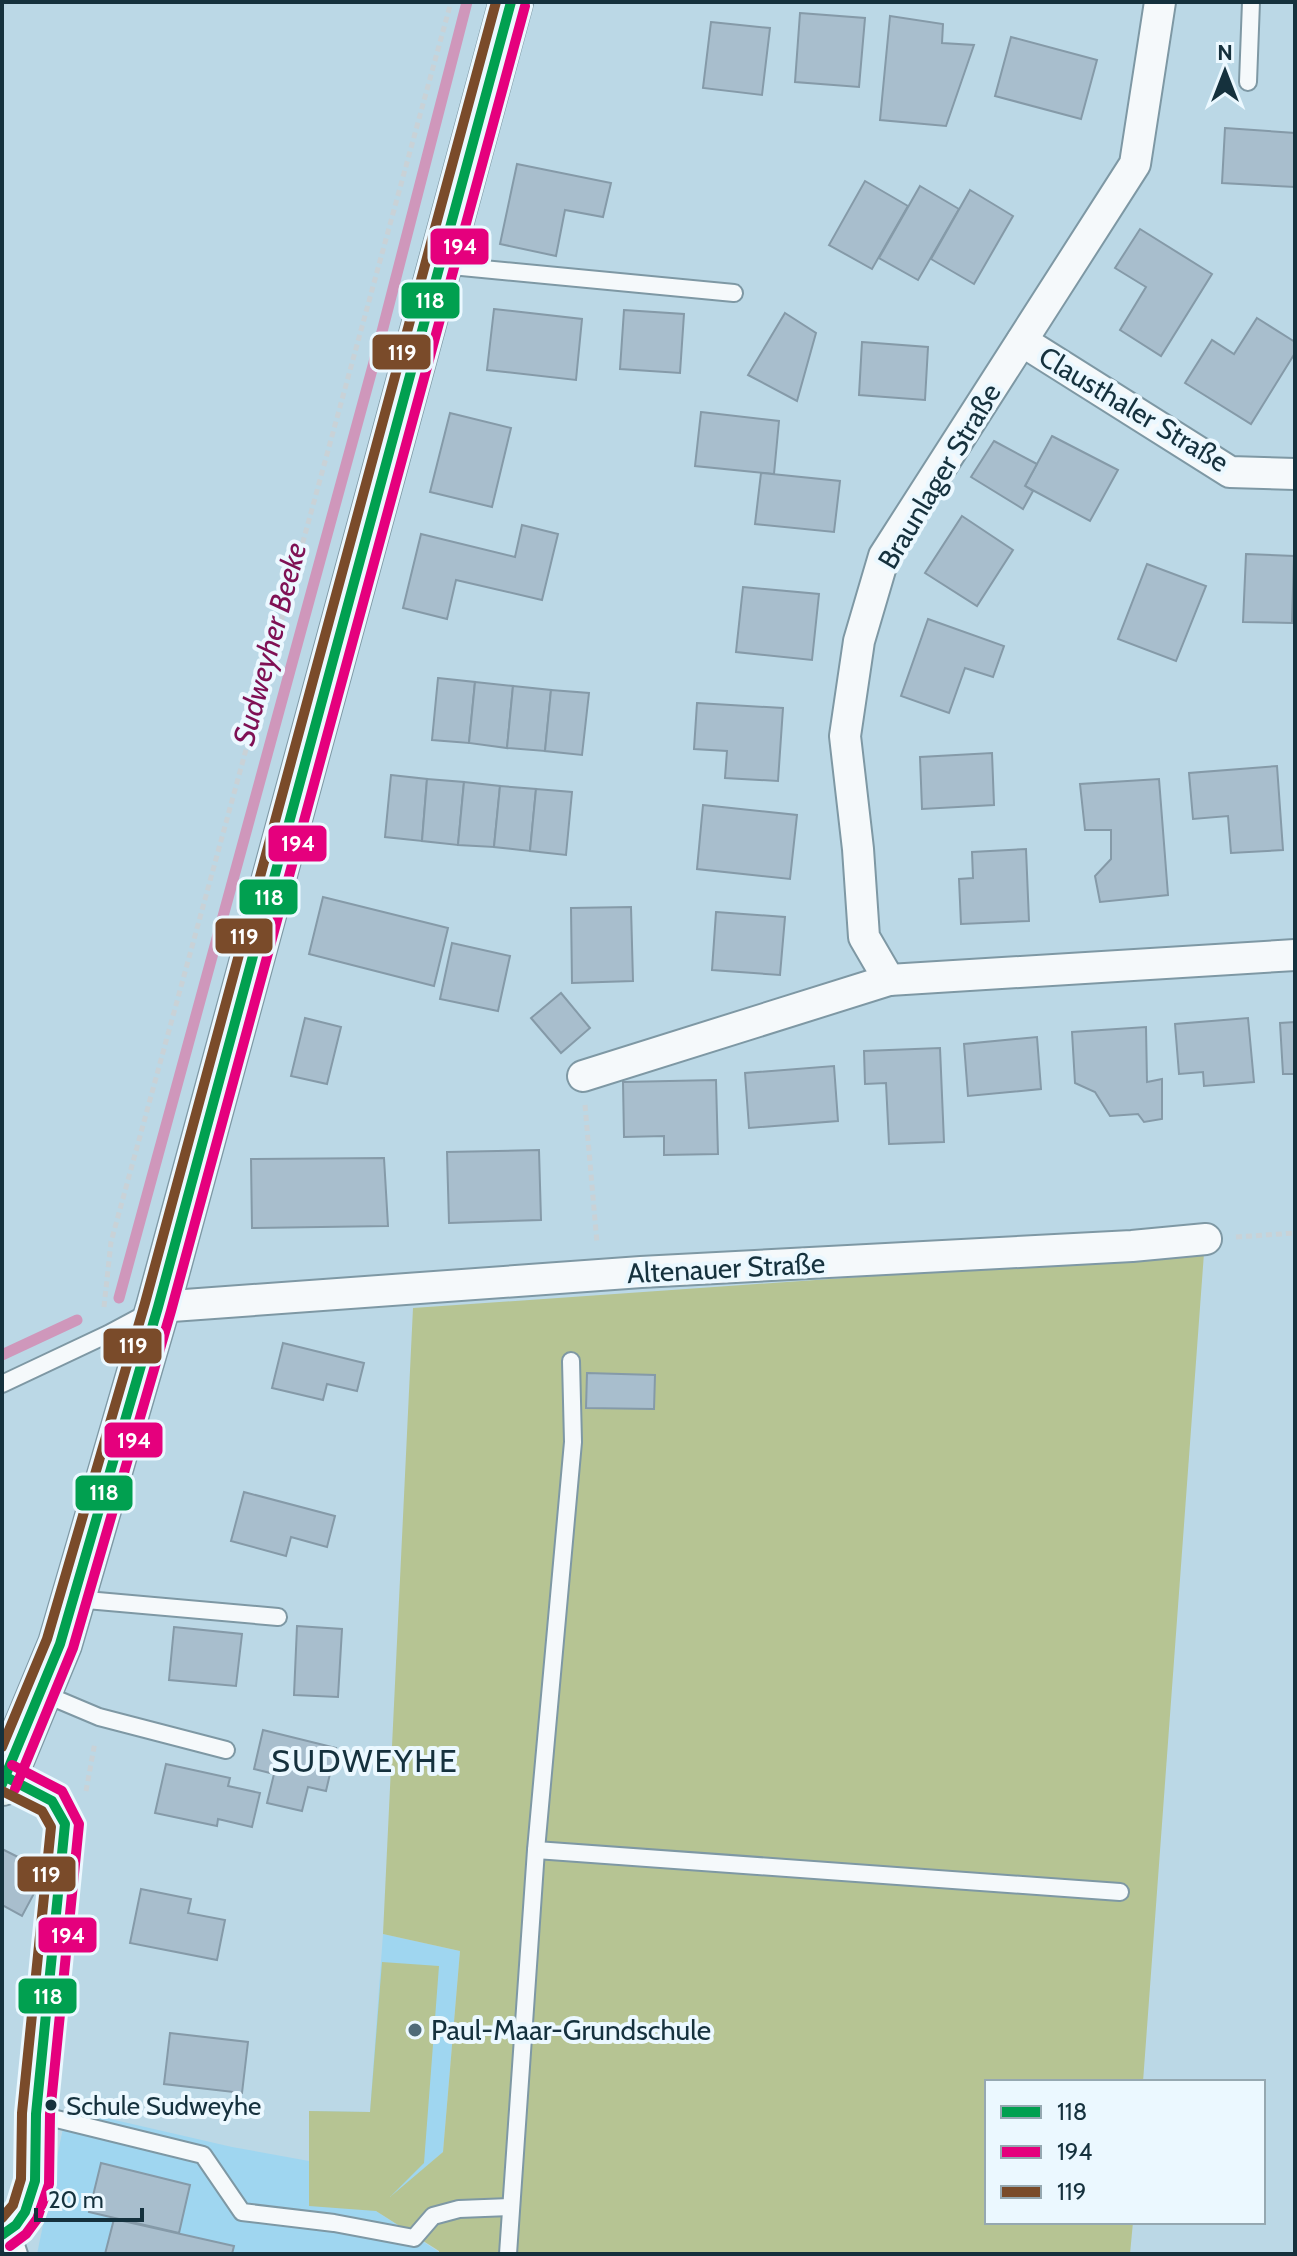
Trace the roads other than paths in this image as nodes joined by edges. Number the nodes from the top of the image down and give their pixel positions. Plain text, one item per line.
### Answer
1 (511, 2) edge
2 (1160, 2) edge
3 (1251, 2) edge
4 (1248, 82) dead end
5 (440, 265) junction
6 (734, 293) dead end
7 (1022, 341) junction
8 (1295, 474) edge
9 (1295, 955) edge
10 (889, 980) junction
11 (583, 1076) road end
12 (1206, 1239) road end
13 (158, 1307) junction
14 (571, 1361) dead end
15 (2, 1384) edge
16 (73, 1599) junction
17 (278, 1617) dead end
18 (41, 1693) junction
19 (226, 1750) dead end
20 (4, 1780) edge
21 (536, 1850) junction
22 (1120, 1892) dead end
23 (36, 2114) junction
24 (510, 2207) junction
25 (11, 2240) edge
26 (508, 2254) edge

1 - 5 main road
2 - 7 street, Braunlager Straße
3 - 4 lane
5 - 6 lane
5 - 13 main road
7 - 8 street, Clausthaler Straße
7 - 10 street, Braunlager Straße
9 - 10 street
10 - 11 street
12 - 13 street, Altenauer Straße
13 - 15 lane
13 - 16 main road
14 - 21 lane
16 - 17 lane
16 - 18 main road
18 - 19 lane
18 - 20 main road
20 - 23 street
21 - 22 lane
21 - 24 lane
23 - 24 lane
23 - 25 street
24 - 26 lane

